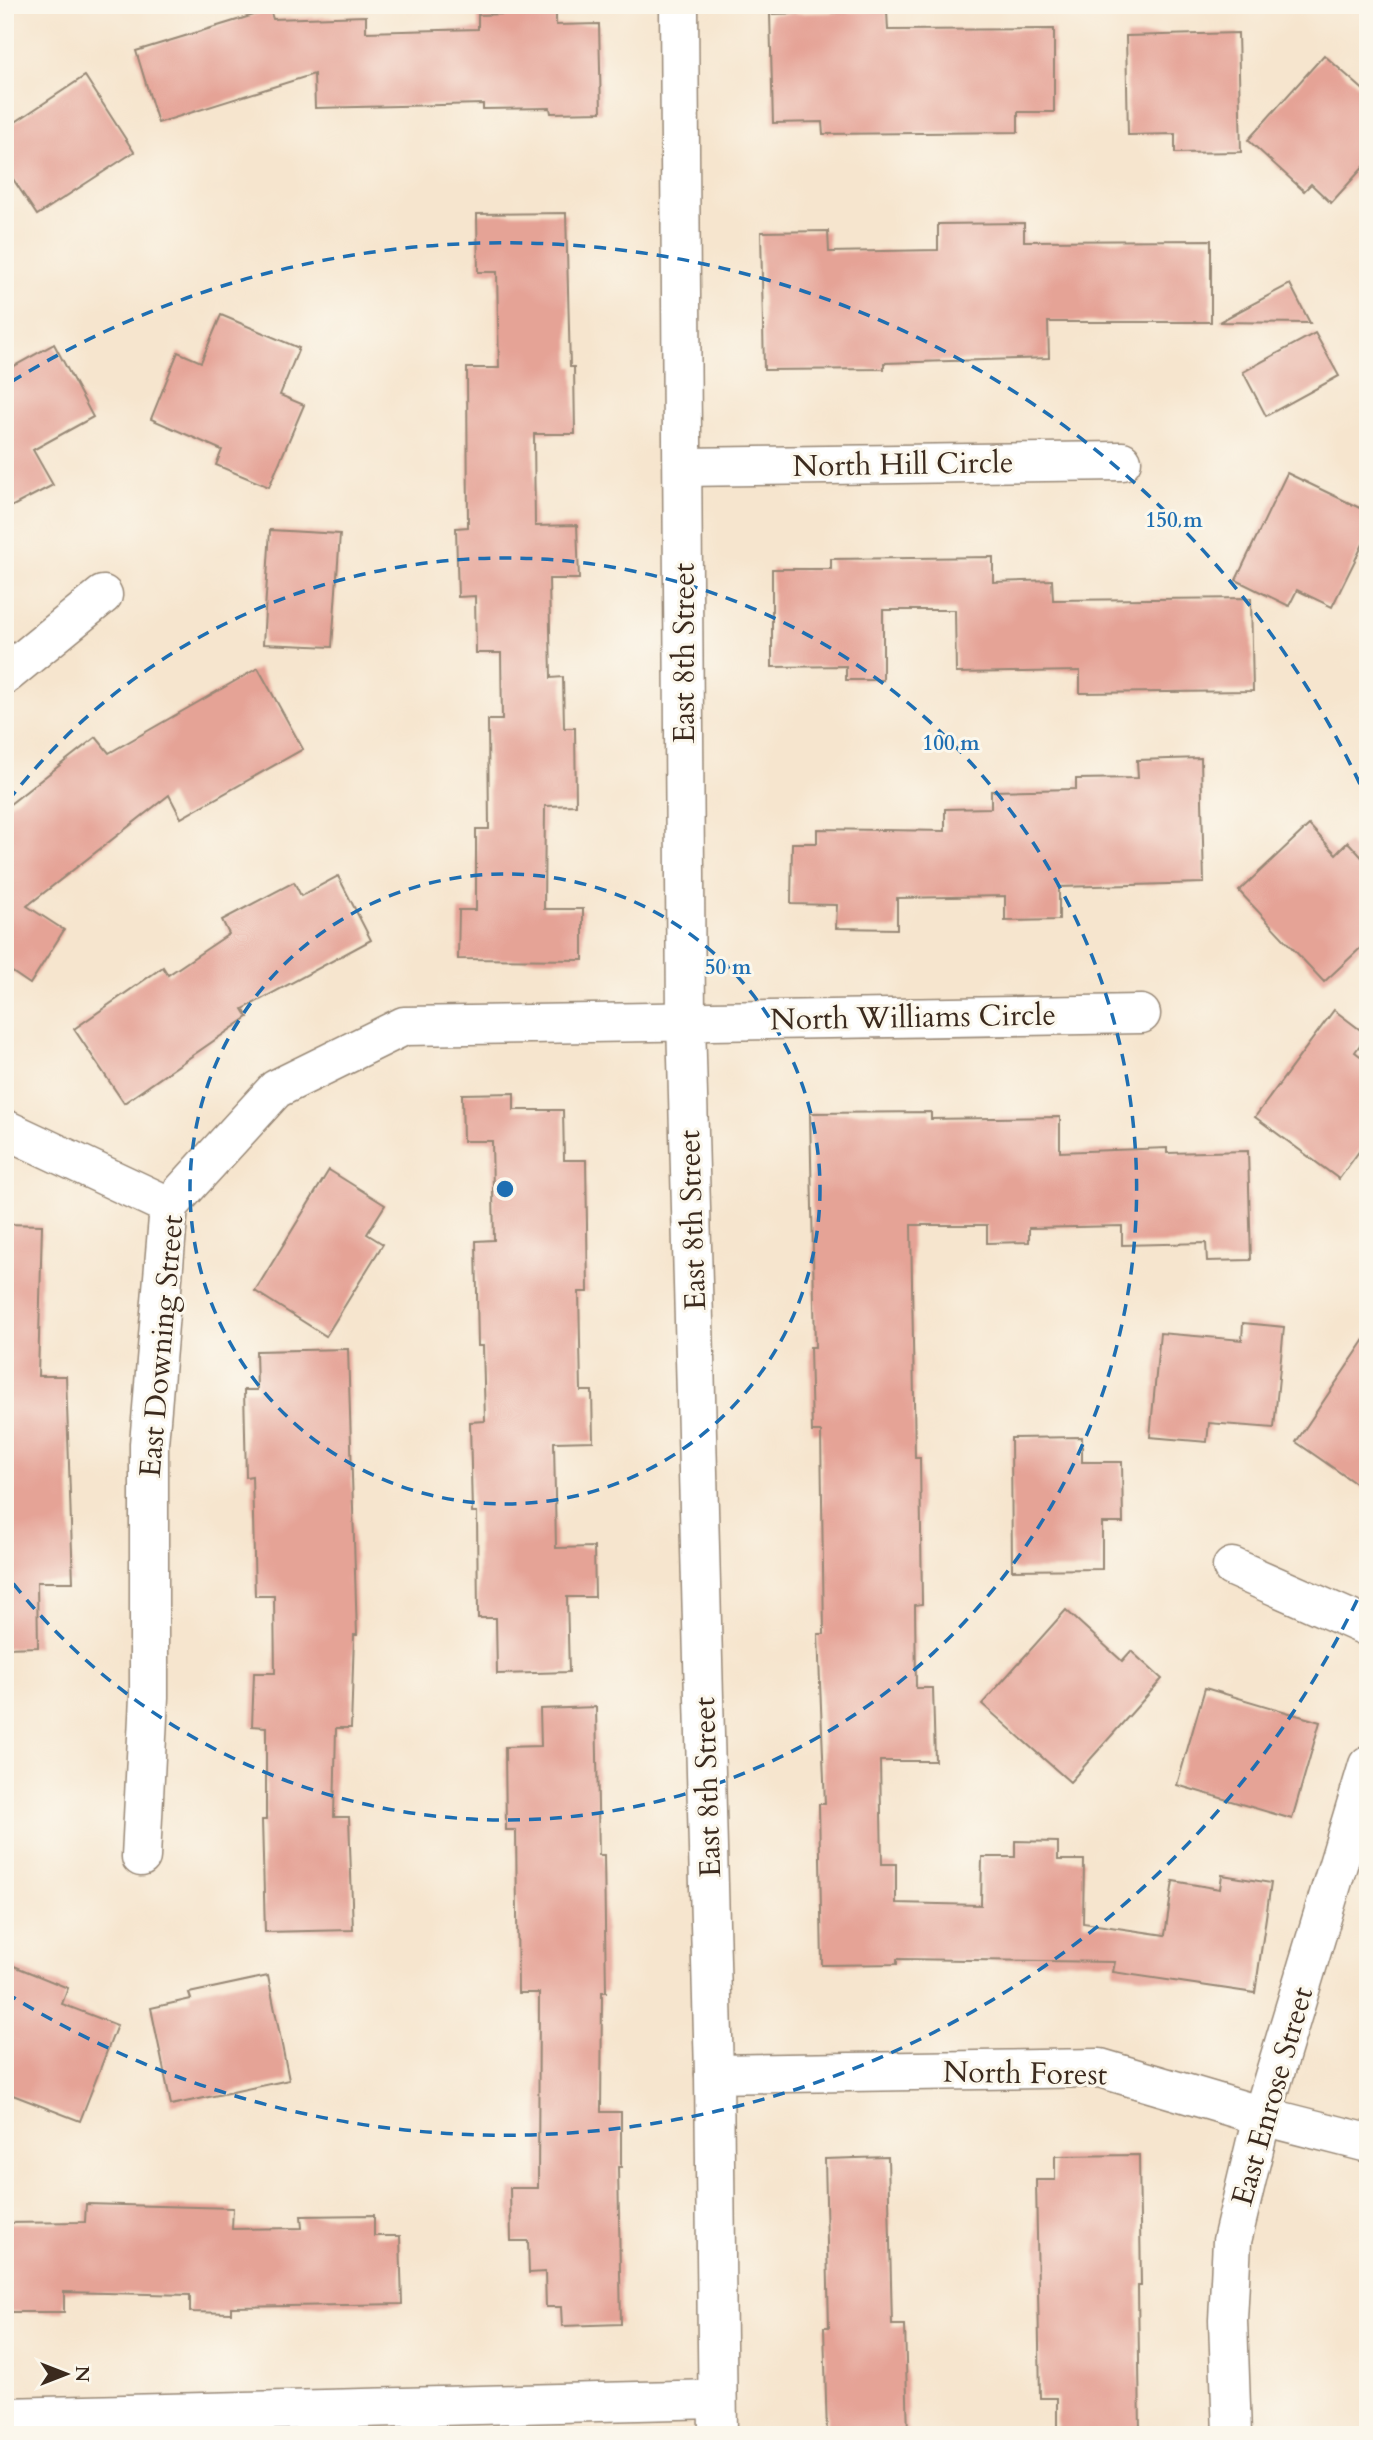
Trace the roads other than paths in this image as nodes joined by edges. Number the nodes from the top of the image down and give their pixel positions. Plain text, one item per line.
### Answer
1 (679, 5) edge
2 (1122, 461) dead end
3 (684, 467) junction
4 (103, 595) dead end
5 (5, 675) edge
6 (1140, 1014) dead end
7 (686, 1020) junction
8 (5, 1129) edge
9 (169, 1206) junction
10 (1231, 1567) dead end
11 (1368, 1627) edge
12 (1368, 1765) edge
13 (141, 1857) dead end
14 (714, 2074) junction
15 (1262, 2116) junction
16 (1368, 2143) edge
17 (5, 2417) edge
18 (718, 2417) edge
19 (1232, 2435) edge

1 - 3 street, East 8th Street
2 - 3 street, North Hill Circle
3 - 7 street, East 8th Street
4 - 5 street
6 - 7 street, North Williams Circle
7 - 9 street, East Downing Street
7 - 14 street, East 8th Street
8 - 9 street
9 - 13 street, East Downing Street
10 - 11 street
12 - 15 street, East Enrose Street
14 - 15 street, North Forest
14 - 18 street, East 8th Street
15 - 16 street, North Forest
15 - 19 street, East Enrose Street
17 - 18 street

